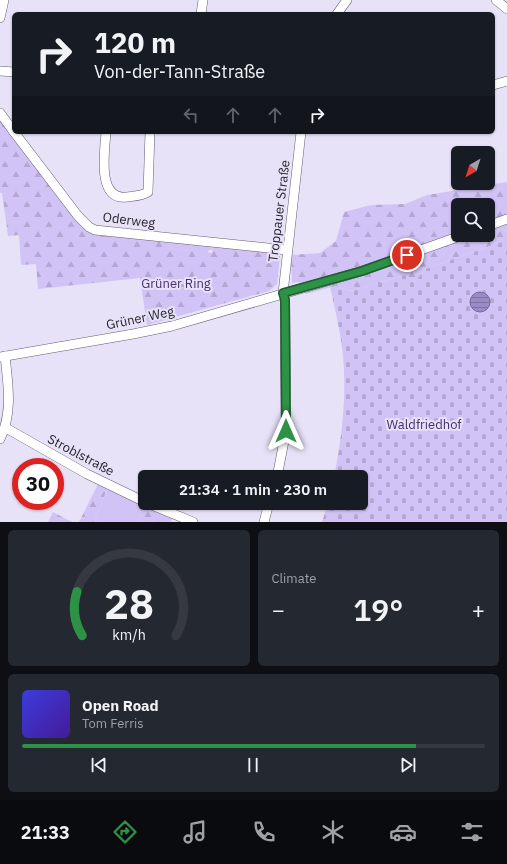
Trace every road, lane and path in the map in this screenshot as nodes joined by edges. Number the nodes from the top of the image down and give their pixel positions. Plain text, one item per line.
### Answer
1 (4, 0) edge
2 (203, 0) edge
3 (347, 0) edge
4 (496, 0) edge
5 (507, 9) edge
6 (201, 12) edge
7 (338, 12) edge
8 (0, 18) edge
9 (0, 71) edge
10 (12, 72) edge
11 (507, 81) edge
12 (495, 84) edge
13 (0, 113) edge
14 (12, 129) edge
15 (16, 134) edge
16 (106, 134) edge
17 (150, 134) edge
18 (301, 134) edge
19 (507, 220) edge
20 (495, 224) edge
21 (451, 239) edge
22 (287, 250) junction
23 (283, 293) junction
24 (2, 356) edge
25 (6, 428) junction
26 (0, 439) edge
27 (278, 470) edge
28 (138, 498) edge
29 (165, 510) edge
30 (267, 510) edge
31 (193, 522) edge
32 (264, 522) edge

1 - 8 street
2 - 6 street
3 - 7 street
4 - 5 street
9 - 10 street
11 - 12 street
13 - 14 street, Oderweg
15 - 22 street, Oderweg
16 - 17 street
18 - 22 street, Troppauer Straße
19 - 20 street
21 - 23 street, Grüner Weg
22 - 23 street, Troppauer Straße
23 - 24 street, Grüner Weg
23 - 27 street, Troppauer Straße
24 - 25 street
25 - 26 street
25 - 28 street, Stroblstraße
29 - 31 street, Stroblstraße
30 - 32 street

